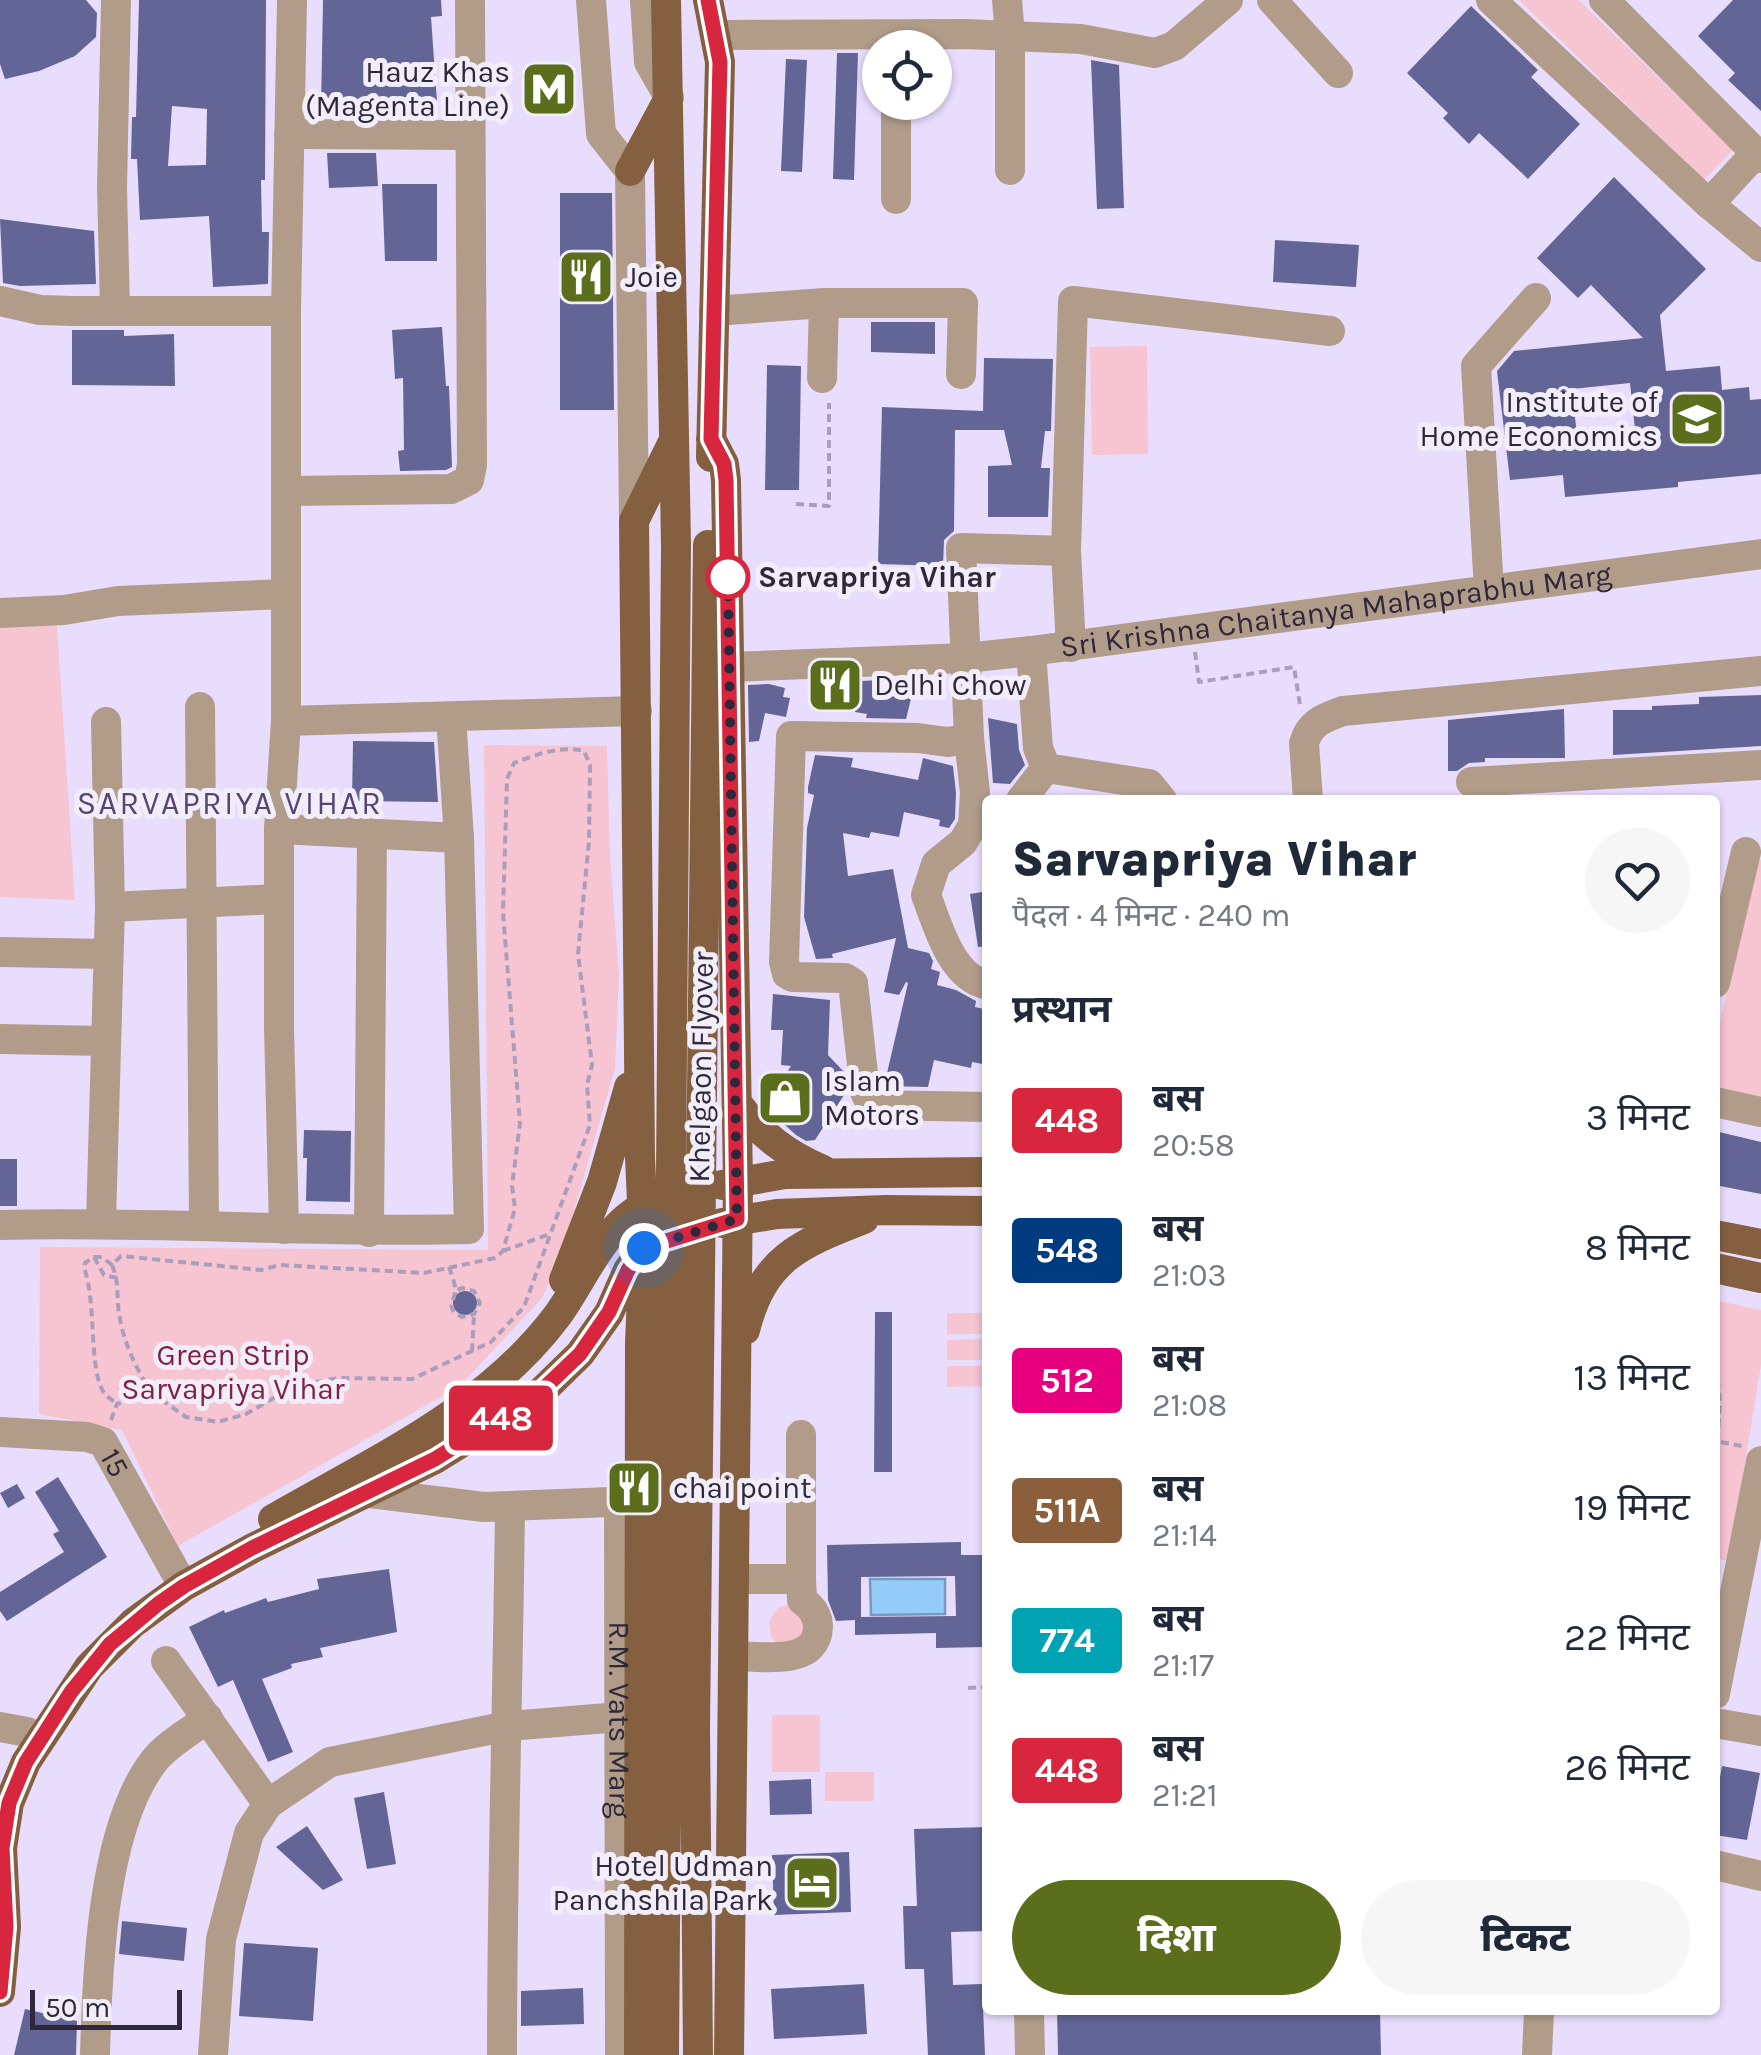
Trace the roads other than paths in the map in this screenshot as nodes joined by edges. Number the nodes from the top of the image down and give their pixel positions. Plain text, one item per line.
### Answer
1 (116, 0) edge
2 (292, 0) edge
3 (470, 0) edge
4 (592, 0) edge
5 (645, 0) edge
6 (666, 0) edge
7 (708, 0) edge
8 (722, 0) edge
9 (1006, 0) edge
10 (1228, 0) edge
11 (1272, 0) edge
12 (1491, 0) edge
13 (1604, 0) edge
14 (1010, 36) junction
15 (952, 39) edge
16 (862, 42) edge
17 (720, 48) junction
18 (1338, 74) dead end
19 (669, 97) junction
20 (896, 120) edge
21 (289, 134) junction
22 (469, 135) junction
23 (1758, 155) edge
24 (1010, 170) dead end
25 (630, 171) junction
26 (896, 199) dead end
27 (1709, 204) junction
28 (1761, 247) edge
29 (1536, 298) dead end
30 (0, 301) edge
31 (824, 303) junction
32 (116, 309) junction
33 (286, 311) junction
34 (714, 311) junction
35 (1330, 331) dead end
36 (961, 374) dead end
37 (822, 378) road end
38 (711, 439) junction
39 (674, 440) junction
40 (286, 491) junction
41 (634, 521) junction
42 (1066, 551) junction
43 (1761, 554) edge
44 (1489, 590) junction
45 (284, 594) junction
46 (0, 613) edge
47 (1071, 647) junction
48 (1031, 651) junction
49 (966, 658) junction
50 (729, 667) junction
51 (1761, 671) edge
52 (200, 706) dead end
53 (637, 711) junction
54 (451, 717) junction
55 (286, 721) junction
56 (106, 722) dead end
57 (969, 738) junction
58 (1761, 765) edge
59 (1046, 768) junction
60 (1471, 782) dead end
61 (1025, 795) edge
62 (1158, 795) edge
63 (1308, 795) edge
64 (278, 829) junction
65 (372, 834) junction
66 (459, 838) junction
67 (1753, 852) edge
68 (1720, 854) edge
69 (279, 899) junction
70 (201, 902) junction
71 (110, 907) junction
72 (0, 952) edge
73 (107, 954) junction
74 (734, 960) junction
75 (638, 961) junction
76 (1720, 964) edge
77 (982, 984) edge
78 (0, 1039) edge
79 (104, 1041) junction
80 (639, 1048) junction
81 (736, 1103) junction
82 (1720, 1103) edge
83 (982, 1106) edge
84 (1761, 1112) edge
85 (828, 1172) junction
86 (982, 1172) edge
87 (738, 1182) junction
88 (642, 1206) junction
89 (886, 1210) junction
90 (982, 1211) edge
91 (737, 1219) junction
92 (101, 1222) junction
93 (0, 1225) edge
94 (204, 1226) junction
95 (284, 1229) junction
96 (369, 1232) junction
97 (1720, 1235) edge
98 (1761, 1244) edge
99 (644, 1248) junction
100 (1720, 1269) edge
101 (1761, 1278) edge
102 (528, 1349) junction
103 (734, 1377) junction
104 (801, 1435) dead end
105 (6, 1438) edge
106 (1761, 1461) edge
107 (735, 1484) junction
108 (370, 1493) junction
109 (632, 1495) junction
110 (510, 1508) junction
111 (250, 1541) junction
112 (735, 1578) junction
113 (801, 1579) junction
114 (180, 1580) junction
115 (734, 1656) junction
116 (166, 1661) dead end
117 (1720, 1669) edge
118 (208, 1718) junction
119 (620, 1718) junction
120 (1720, 1723) edge
121 (508, 1726) junction
122 (13, 1729) edge
123 (1761, 1731) edge
124 (0, 1787) edge
125 (268, 1804) junction
126 (1720, 1866) edge
127 (1761, 1876) edge
128 (0, 1992) edge
129 (1030, 2015) edge
130 (1539, 2015) edge
131 (95, 2055) edge
132 (213, 2055) edge
133 (502, 2055) edge
134 (620, 2055) edge
135 (640, 2055) edge
136 (664, 2055) edge
137 (698, 2055) edge
138 (729, 2055) edge
139 (1030, 2055) edge
140 (1536, 2055) edge

1 - 32 street
2 - 21 street
3 - 22 street
4 - 25 street
5 - 19 street
6 - 19 main road, Khelgaon Flyover
7 - 17 main road, Khelgaon Flyover
8 - 17 street
9 - 14 street
10 - 14 street
11 - 18 street
12 - 27 street
13 - 23 street
14 - 15 street
14 - 24 street
16 - 17 street
17 - 34 main road, Khelgaon Flyover
19 - 25 main road
19 - 39 main road, Khelgaon Flyover
20 - 26 street
21 - 22 street
21 - 33 street
22 - 40 street
23 - 27 street
25 - 41 street
27 - 28 street
29 - 44 street
30 - 32 street
31 - 34 street
31 - 36 street
31 - 37 street
32 - 33 street
33 - 40 street
34 - 38 main road, Khelgaon Flyover
35 - 42 street
38 - 50 main road
38 - 137 main road, Khelgaon Flyover, bridge
39 - 41 main road
39 - 136 main road, Khelgaon Flyover, bridge
40 - 45 street
41 - 53 main road
42 - 47 street
42 - 49 street
43 - 44 street, Sri Krishna Chaitanya Mahaprabhu Marg
44 - 47 street, Sri Krishna Chaitanya Mahaprabhu Marg
45 - 46 street
45 - 55 street
47 - 48 street, Sri Krishna Chaitanya Mahaprabhu Marg
48 - 49 street, Sri Krishna Chaitanya Mahaprabhu Marg
48 - 59 street
49 - 50 street, Sri Krishna Chaitanya Mahaprabhu Marg
49 - 57 street
50 - 74 main road
51 - 63 street
52 - 70 street
53 - 54 street
53 - 75 main road
54 - 55 street
54 - 66 street
55 - 64 street
56 - 71 street
57 - 77 street
57 - 83 street
58 - 60 street
59 - 61 street
59 - 62 street
64 - 65 street
64 - 69 street
65 - 66 street
65 - 96 street
66 - 96 street
67 - 68 street
67 - 76 street
69 - 70 street
69 - 95 street
70 - 71 street
70 - 94 street
71 - 73 street
72 - 73 street
73 - 79 street
74 - 75 main road
74 - 81 main road
75 - 80 main road
78 - 79 street
79 - 92 street
80 - 88 main road
80 - 102 main road
81 - 85 main road
81 - 87 main road
82 - 84 street
85 - 86 main road
85 - 87 main road
87 - 88 main road
87 - 91 main road
88 - 99 main road
88 - 102 main road
89 - 90 main road
89 - 91 main road
89 - 103 main road
91 - 99 main road
91 - 103 main road
92 - 93 street
92 - 94 street
94 - 95 street
95 - 96 street
97 - 98 main road
99 - 108 main road
99 - 109 main road
100 - 101 main road
102 - 111 main road
103 - 107 main road
104 - 113 street
105 - 114 street, 15
106 - 117 street
107 - 109 main road
107 - 112 main road
108 - 110 street
108 - 111 main road
109 - 110 street
109 - 119 street, R.M. Vats Marg
109 - 135 main road
110 - 121 street
111 - 114 main road
112 - 113 street
112 - 115 main road
113 - 115 street
114 - 122 main road
114 - 128 main road
115 - 138 main road
116 - 118 street
118 - 125 street
118 - 131 street
119 - 121 street
119 - 134 street, R.M. Vats Marg
120 - 123 street
121 - 125 street
121 - 133 street
122 - 124 main road
125 - 132 street
126 - 127 street
129 - 139 street
130 - 140 street

